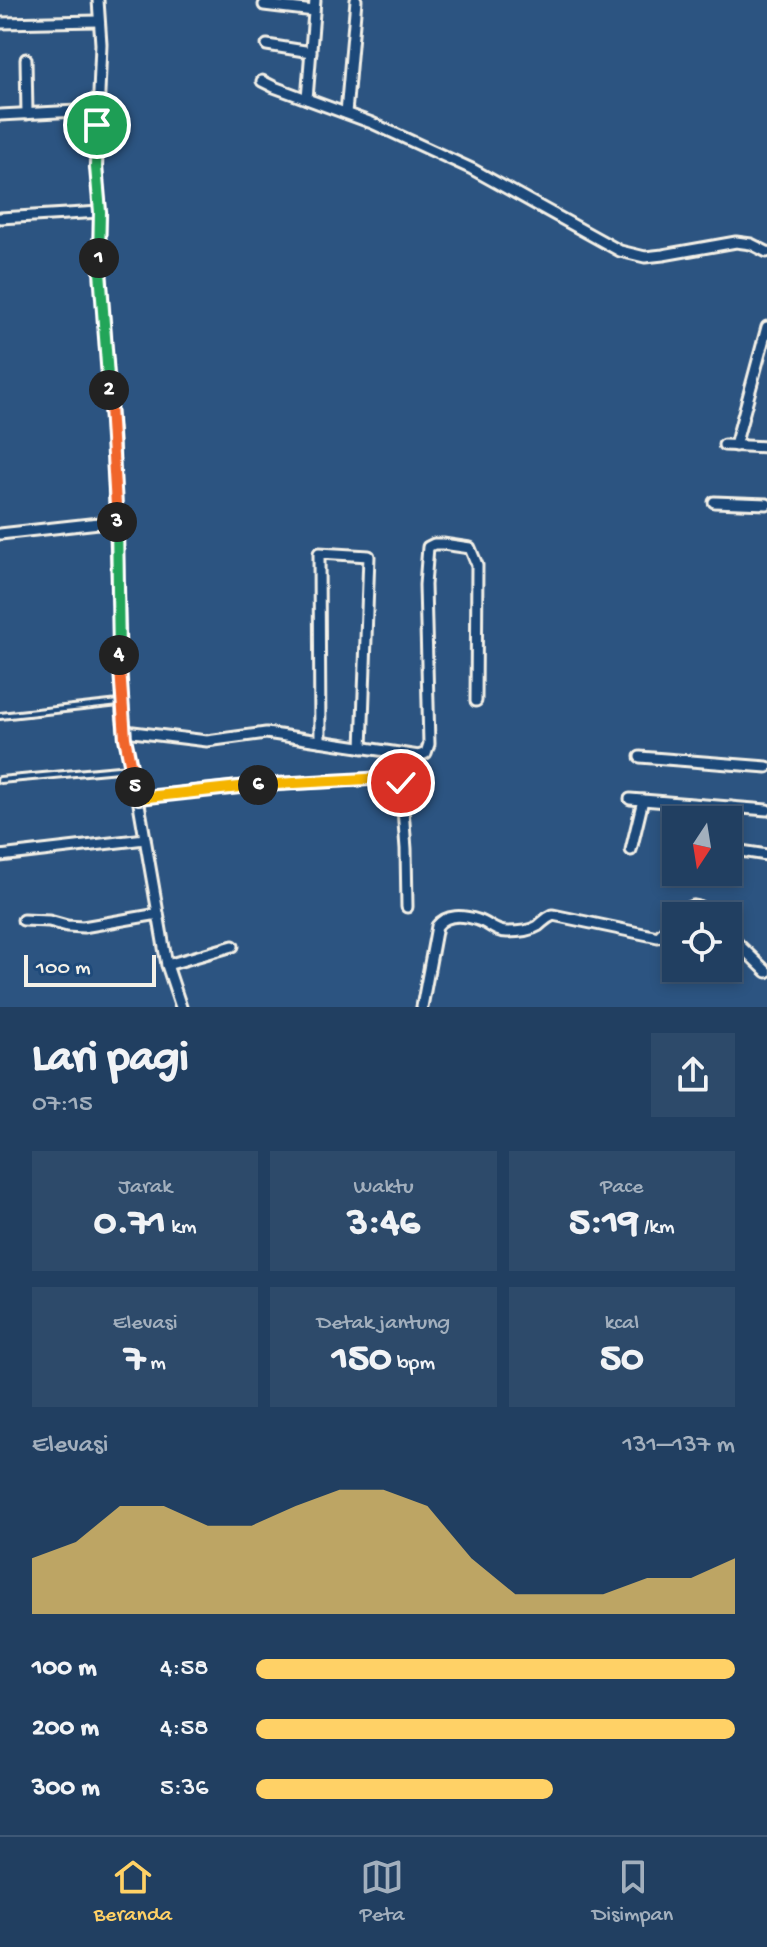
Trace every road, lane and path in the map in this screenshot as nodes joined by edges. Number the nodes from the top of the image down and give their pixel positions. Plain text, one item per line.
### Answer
1 (98, 0) edge
2 (356, 0) edge
3 (264, 5) dead end
4 (314, 6) edge
5 (98, 21) junction
6 (0, 23) edge
7 (267, 45) dead end
8 (311, 52) junction
9 (26, 59) dead end
10 (262, 81) dead end
11 (307, 99) junction
12 (97, 110) junction
13 (346, 113) junction
14 (27, 114) junction
15 (0, 115) edge
16 (100, 212) junction
17 (0, 218) edge
18 (767, 252) edge
19 (767, 327) edge
20 (767, 447) edge
21 (714, 502) dead end
22 (767, 504) edge
23 (117, 521) junction
24 (0, 533) edge
25 (476, 701) dead end
26 (122, 703) junction
27 (0, 716) edge
28 (125, 734) junction
29 (320, 741) junction
30 (362, 748) junction
31 (640, 757) dead end
32 (131, 767) junction
33 (767, 767) edge
34 (0, 780) edge
35 (138, 798) junction
36 (630, 799) dead end
37 (643, 800) junction
38 (688, 804) joint
39 (717, 806) edge
40 (742, 808) edge
41 (767, 810) edge
42 (145, 839) junction
43 (631, 850) dead end
44 (742, 851) edge
45 (767, 855) edge
46 (0, 856) edge
47 (407, 907) dead end
48 (158, 914) junction
49 (23, 920) dead end
50 (662, 933) edge
51 (233, 946) dead end
52 (742, 948) edge
53 (167, 965) junction
54 (767, 972) edge
55 (181, 1007) edge
56 (422, 1007) edge

1 - 5 street
2 - 13 street
3 - 4 street
4 - 8 street
5 - 6 street
5 - 12 street
7 - 8 street
8 - 11 street
9 - 14 street
10 - 11 street
11 - 13 street
12 - 14 street
12 - 16 street
13 - 18 street
14 - 15 street
16 - 17 street
16 - 23 street
19 - 20 street
21 - 22 street
23 - 24 street
23 - 26 street
25 - 30 street
26 - 27 lane
26 - 28 street
28 - 29 street
28 - 32 street
29 - 30 street
29 - 30 street
31 - 33 street
32 - 34 lane
32 - 35 street
35 - 42 street
35 - 47 street
36 - 37 street
37 - 38 street
37 - 43 street
38 - 39 street
40 - 41 street
42 - 46 street
42 - 48 street
44 - 45 street
48 - 49 street
48 - 53 street
50 - 56 street
51 - 53 street
52 - 54 street
53 - 55 street

